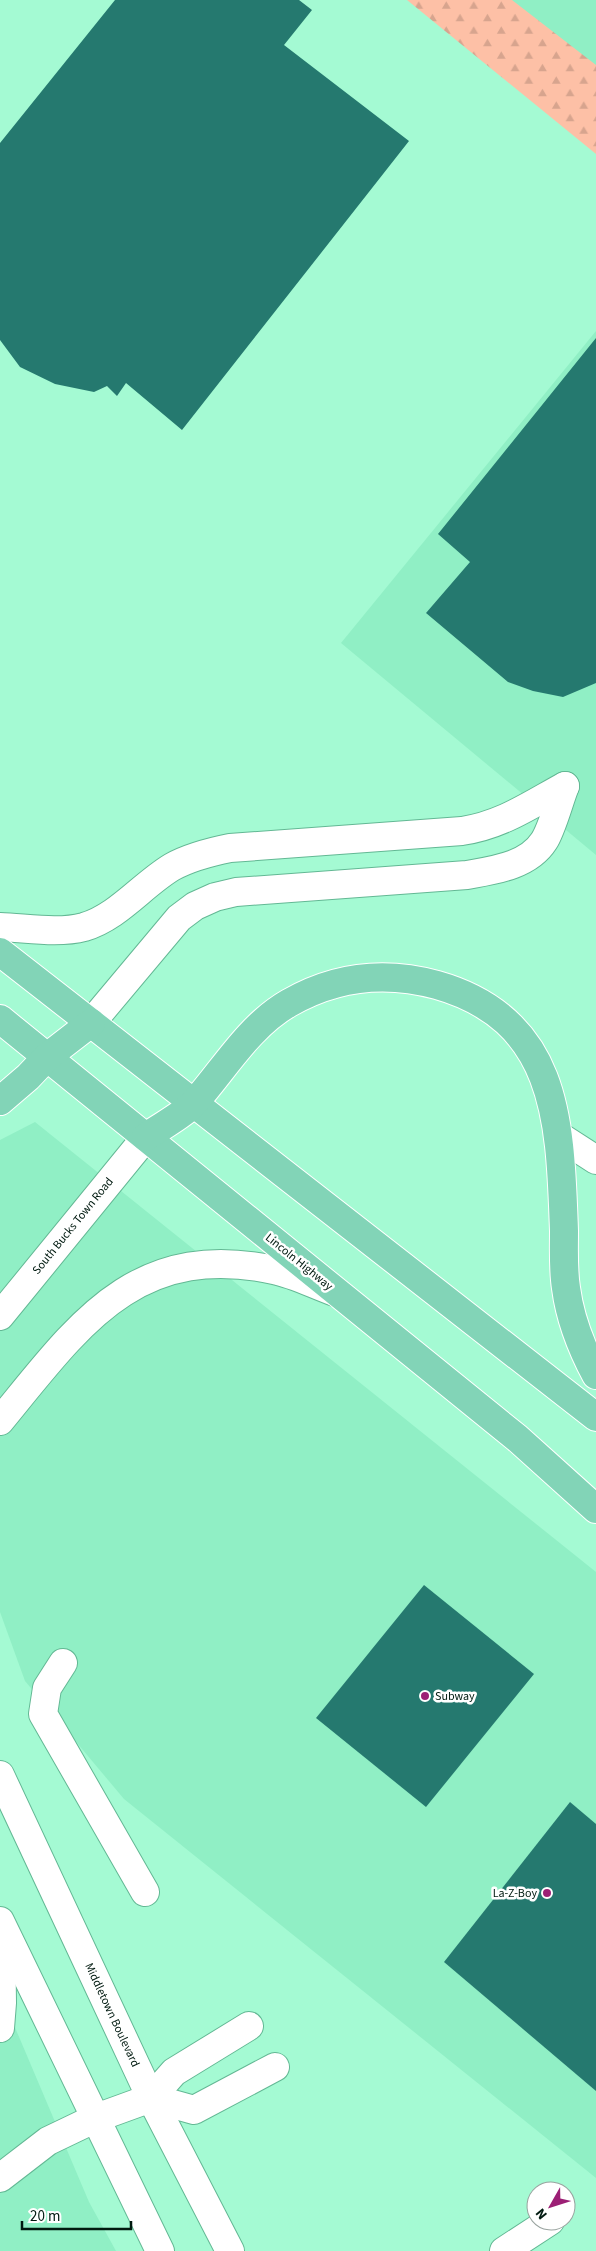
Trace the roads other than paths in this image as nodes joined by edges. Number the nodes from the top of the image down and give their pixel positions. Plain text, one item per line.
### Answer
1 (0, 927) edge
2 (0, 952) edge
3 (0, 1019) edge
4 (91, 1024) junction
5 (47, 1057) junction
6 (0, 1101) edge
7 (193, 1104) junction
8 (559, 1136) junction
9 (146, 1137) junction
10 (596, 1160) edge
11 (338, 1294) junction
12 (0, 1316) edge
13 (596, 1375) edge
14 (596, 1417) edge
15 (0, 1421) edge
16 (596, 1509) edge
17 (63, 1663) dead end
18 (0, 1775) edge
19 (145, 1892) dead end
20 (1, 1922) edge
21 (249, 2026) dead end
22 (0, 2028) edge
23 (275, 2067) dead end
24 (151, 2098) junction
25 (96, 2118) junction
26 (0, 2178) edge
27 (535, 2231) edge
28 (160, 2251) edge
29 (230, 2251) edge
30 (504, 2251) edge

1 - 4 street
2 - 4 main road
3 - 5 main road, Lincoln Highway
4 - 5 main road
4 - 7 main road
5 - 6 main road
5 - 9 main road, Lincoln Highway
7 - 8 main road
7 - 9 main road
7 - 14 main road
8 - 10 street
8 - 13 main road
9 - 11 main road, Lincoln Highway
9 - 12 street, South Bucks Town Road
11 - 15 street
11 - 16 main road, Lincoln Highway
17 - 19 street
18 - 24 street, Middletown Boulevard
20 - 22 street
20 - 25 street
21 - 24 street
23 - 24 street
24 - 25 street
24 - 29 street, Middletown Boulevard
25 - 26 street
25 - 28 street
27 - 30 street

